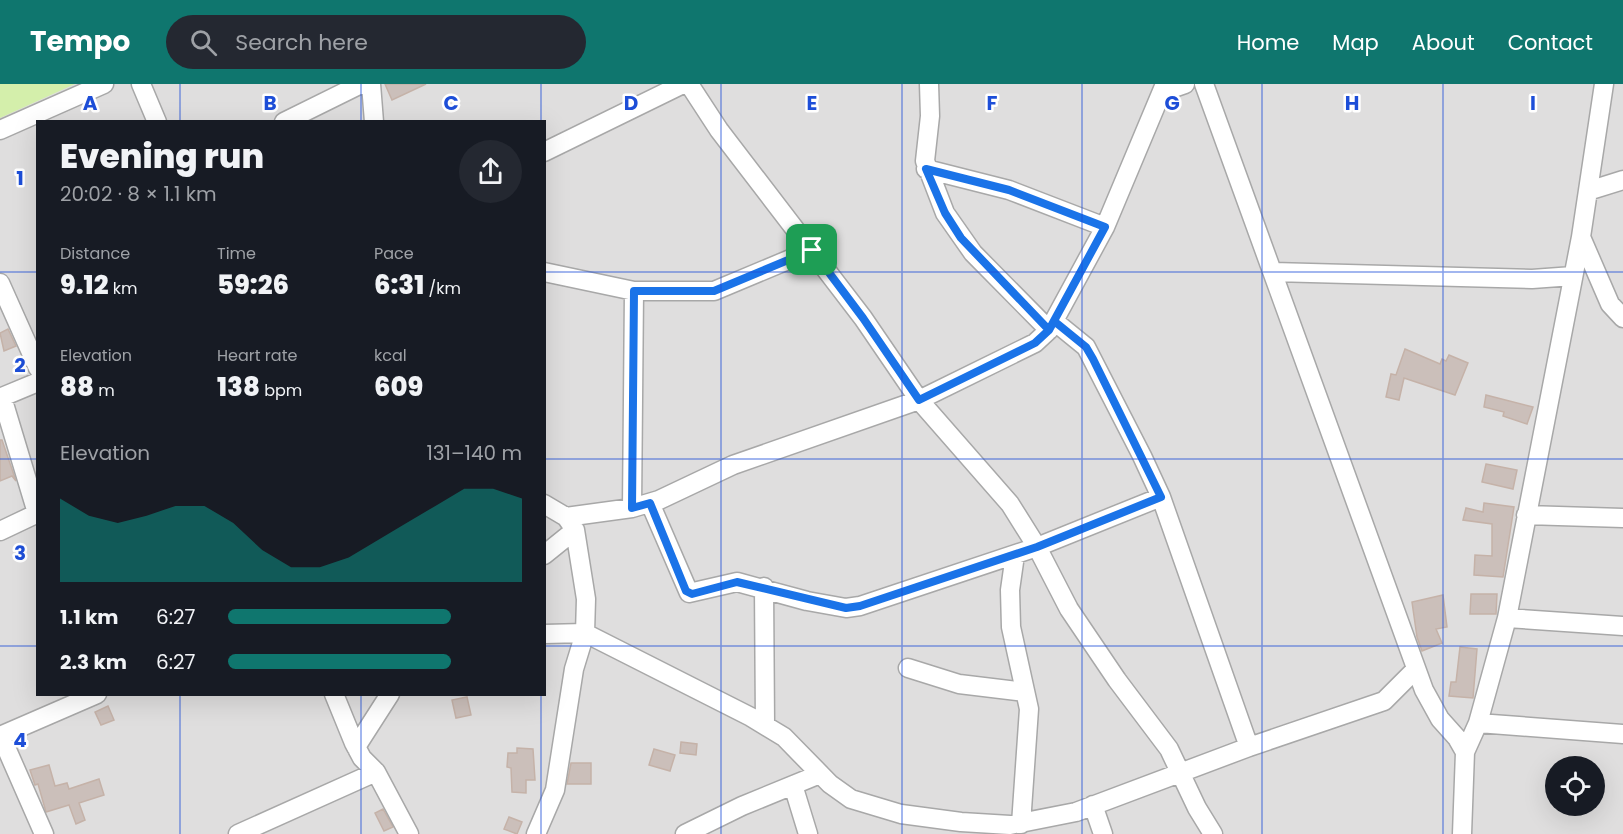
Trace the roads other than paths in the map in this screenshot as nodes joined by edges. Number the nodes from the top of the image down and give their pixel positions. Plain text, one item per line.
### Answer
1 (104, 84) edge
2 (141, 84) edge
3 (361, 84) edge
4 (371, 84) edge
5 (683, 84) edge
6 (689, 84) edge
7 (929, 84) edge
8 (1185, 84) edge
9 (1204, 84) edge
10 (1604, 84) edge
11 (1163, 88) edge
12 (48, 115) edge
13 (156, 120) edge
14 (288, 120) edge
15 (374, 120) edge
16 (0, 130) edge
17 (546, 151) edge
18 (926, 169) junction
19 (1623, 180) edge
20 (1588, 191) junction
21 (1105, 227) junction
22 (1581, 237) junction
23 (812, 250) junction
24 (546, 272) edge
25 (1273, 272) junction
26 (1573, 276) junction
27 (0, 283) edge
28 (634, 291) junction
29 (1623, 318) edge
30 (1051, 325) junction
31 (36, 364) edge
32 (36, 383) edge
33 (919, 400) junction
34 (2, 405) edge
35 (1161, 497) junction
36 (650, 503) junction
37 (546, 505) edge
38 (632, 508) junction
39 (36, 510) edge
40 (36, 513) edge
41 (1526, 515) junction
42 (1623, 518) edge
43 (570, 523) junction
44 (0, 531) edge
45 (1037, 547) junction
46 (546, 553) edge
47 (1015, 555) junction
48 (764, 587) junction
49 (1507, 618) junction
50 (1623, 626) edge
51 (585, 633) junction
52 (546, 634) edge
53 (908, 668) dead end
54 (1416, 669) junction
55 (1025, 692) junction
56 (91, 696) edge
57 (335, 696) edge
58 (389, 696) edge
59 (1478, 723) junction
60 (765, 725) junction
61 (1623, 734) edge
62 (1, 736) edge
63 (356, 747) junction
64 (1249, 747) junction
65 (1465, 752) junction
66 (376, 772) junction
67 (1183, 773) junction
68 (820, 774) junction
69 (793, 785) junction
70 (1093, 806) junction
71 (1021, 824) junction
72 (939, 826) edge
73 (1463, 833) edge
74 (44, 834) edge
75 (238, 834) edge
76 (409, 834) edge
77 (536, 834) edge
78 (685, 834) edge
79 (808, 834) edge
80 (1103, 834) edge
81 (1213, 834) edge

1 - 12 street
2 - 13 street
3 - 14 street
4 - 15 street
5 - 17 street
6 - 23 street
7 - 18 street
8 - 11 street
9 - 25 street
10 - 20 street
11 - 21 street
12 - 16 street
18 - 21 street
18 - 30 street
19 - 20 street
20 - 22 street
21 - 30 street
22 - 26 street
22 - 29 street
23 - 28 street
23 - 33 street
24 - 28 street
25 - 26 street
25 - 54 street
26 - 41 street
27 - 31 street
28 - 38 street
30 - 33 street
30 - 35 street
32 - 34 street
33 - 36 street
33 - 45 street
34 - 39 street
35 - 45 street
35 - 64 street
36 - 38 street
36 - 48 street
37 - 43 street
38 - 43 street
40 - 44 street
41 - 42 street
41 - 49 street
43 - 46 street
43 - 51 street
45 - 47 street
45 - 67 street
47 - 48 street
47 - 55 street
48 - 60 street
49 - 50 street
49 - 59 street
51 - 52 street
51 - 60 street
51 - 77 street
53 - 55 street
54 - 64 street
54 - 65 street
55 - 71 street
56 - 62 street
57 - 63 street
58 - 63 street
59 - 61 street
59 - 65 street
60 - 68 street
62 - 74 street
63 - 66 street
64 - 67 street
65 - 73 street
66 - 75 street
66 - 76 street
67 - 70 street
67 - 81 street
68 - 69 street
68 - 72 street
69 - 78 street
69 - 79 street
70 - 71 street
70 - 80 street
71 - 72 street

